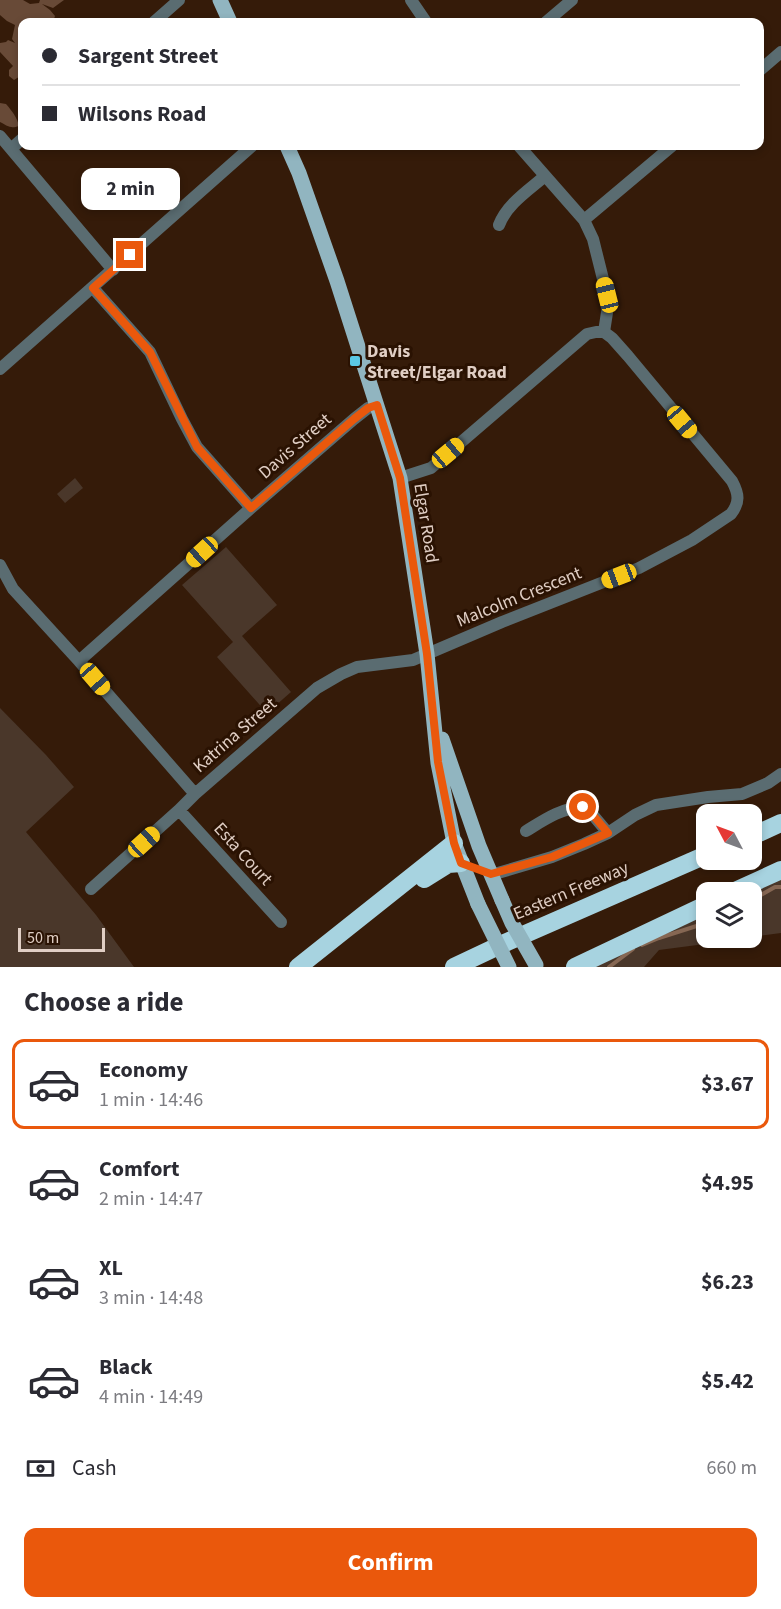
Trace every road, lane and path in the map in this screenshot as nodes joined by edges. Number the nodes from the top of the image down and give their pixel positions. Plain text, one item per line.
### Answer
1 (179, 0) edge
2 (220, 0) edge
3 (411, 0) edge
4 (572, 0) edge
5 (159, 18) edge
6 (228, 18) edge
7 (423, 18) edge
8 (551, 18) edge
9 (781, 52) edge
10 (764, 67) edge
11 (0, 136) edge
12 (18, 143) edge
13 (11, 149) junction
14 (248, 150) edge
15 (289, 150) edge
16 (522, 150) edge
17 (667, 150) edge
18 (545, 176) junction
19 (584, 220) junction
20 (500, 225) dead end
21 (113, 270) junction
22 (93, 288) junction
23 (604, 332) junction
24 (0, 369) edge
25 (377, 405) junction
26 (400, 478) junction
27 (251, 508) junction
28 (0, 565) edge
29 (427, 654) junction
30 (79, 661) junction
31 (433, 707) junction
32 (781, 774) edge
33 (195, 794) junction
34 (179, 810) junction
35 (781, 823) edge
36 (526, 831) dead end
37 (762, 832) edge
38 (608, 833) junction
39 (454, 843) junction
40 (696, 859) edge
41 (461, 863) junction
42 (781, 870) edge
43 (491, 874) junction
44 (755, 882) edge
45 (91, 889) dead end
46 (696, 910) edge
47 (357, 921) junction
48 (281, 922) dead end
49 (536, 966) edge
50 (298, 967) edge
51 (454, 967) edge
52 (509, 967) edge
53 (575, 967) edge

1 - 5 street
2 - 6 main road
3 - 7 street
4 - 8 street
9 - 10 street
11 - 13 street
12 - 13 street
13 - 21 street
14 - 21 street
15 - 25 main road, Elgar Road
16 - 18 street
17 - 19 street
18 - 19 street
18 - 20 street
19 - 23 street
21 - 22 street
22 - 24 street
22 - 27 street
23 - 26 street
23 - 29 street, Malcolm Crescent
25 - 26 main road, Elgar Road
25 - 27 street, Davis Street
26 - 29 main road, Elgar Road
27 - 30 street, Davis Street
28 - 30 street
29 - 31 main road, Elgar Road
29 - 33 street, Katrina Street
30 - 33 street
31 - 39 main road, Elgar Road
31 - 43 main road, Elgar Road
32 - 38 street
33 - 34 street, Katrina Street
34 - 45 street, Katrina Street
34 - 48 street, Esta Court
35 - 37 highway
36 - 38 street
38 - 43 street
39 - 41 main road, Elgar Road
39 - 47 highway
40 - 51 highway, Eastern Freeway
41 - 43 main road
41 - 47 highway
41 - 52 main road, Elgar Road, bridge
42 - 44 highway
43 - 49 main road, Elgar Road, bridge
46 - 53 highway
47 - 50 highway

